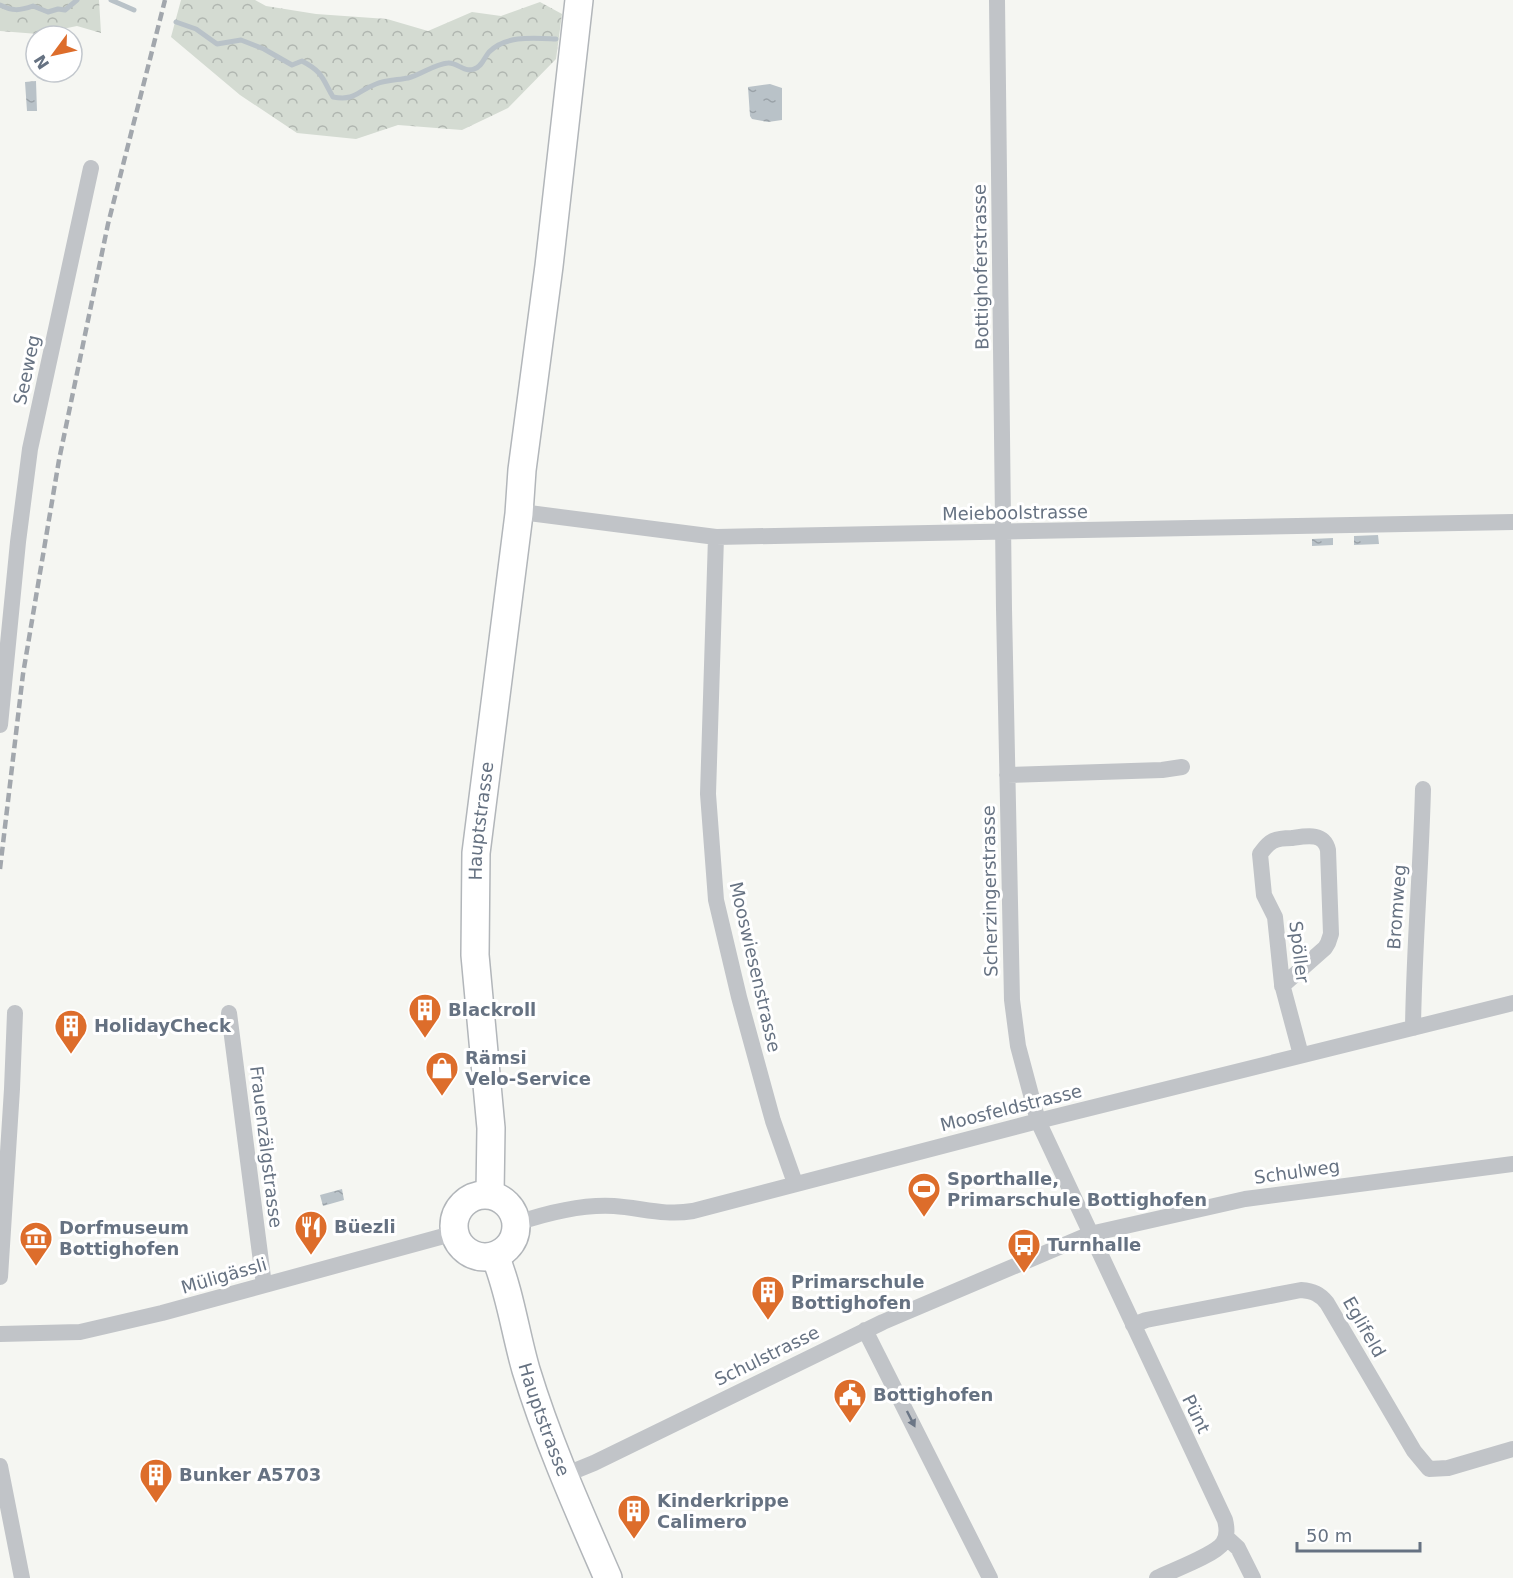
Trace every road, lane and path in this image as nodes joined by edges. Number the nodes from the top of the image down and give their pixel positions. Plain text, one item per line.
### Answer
1 (579, 0) edge
2 (997, 0) edge
3 (91, 168) dead end
4 (519, 514) junction
5 (1513, 522) edge
6 (1004, 533) junction
7 (716, 537) junction
8 (0, 725) edge
9 (1182, 767) dead end
10 (1007, 775) junction
11 (1423, 789) dead end
12 (1282, 986) junction
13 (1513, 1003) edge
14 (229, 1013) dead end
15 (15, 1014) dead end
16 (1413, 1028) junction
17 (1301, 1055) junction
18 (1038, 1121) junction
19 (1513, 1164) edge
20 (795, 1183) junction
21 (490, 1194) junction
22 (517, 1222) junction
23 (455, 1233) junction
24 (1090, 1234) junction
25 (495, 1256) junction
26 (0, 1277) edge
27 (264, 1285) junction
28 (1133, 1325) junction
29 (866, 1330) junction
30 (0, 1334) edge
31 (1513, 1449) edge
32 (0, 1466) edge
33 (562, 1476) junction
34 (1226, 1537) junction
35 (22, 1578) edge
36 (608, 1578) edge
37 (990, 1578) edge
38 (1157, 1578) edge
39 (1253, 1578) edge

1 - 4 main road, Hauptstrasse
2 - 6 street, Bottighoferstrasse
3 - 8 street, Seeweg
4 - 7 street, Meieboolstrasse
4 - 21 main road, Hauptstrasse
5 - 6 street, Meieboolstrasse
6 - 7 street, Meieboolstrasse
6 - 10 street, Scherzingerstrasse
7 - 20 street, Mooswiesenstrasse
9 - 10 street
10 - 18 street, Scherzingerstrasse
11 - 16 street, Bromweg
12 - 12 street, Spöller
12 - 17 street, Spöller
13 - 16 street, Moosfeldstrasse
14 - 27 street, Frauenzälgstrasse
15 - 26 street
16 - 17 street, Moosfeldstrasse
17 - 18 street, Moosfeldstrasse
18 - 20 street, Moosfeldstrasse
18 - 24 street, Scherzingerstrasse
19 - 24 street, Schulweg
20 - 22 street, Moosfeldstrasse
21 - 22 main road
21 - 23 main road
22 - 25 main road
23 - 25 main road
23 - 27 street, Müligässli
24 - 28 street, Pünt
24 - 29 street, Schulstrasse
25 - 33 main road, Hauptstrasse
27 - 30 street, Müligässli
28 - 31 street, Eglifeld
28 - 34 street, Pünt
29 - 33 street, Schulstrasse
29 -> 37 street
32 - 35 street
33 - 36 main road, Hauptstrasse
34 - 38 street
34 - 39 street

